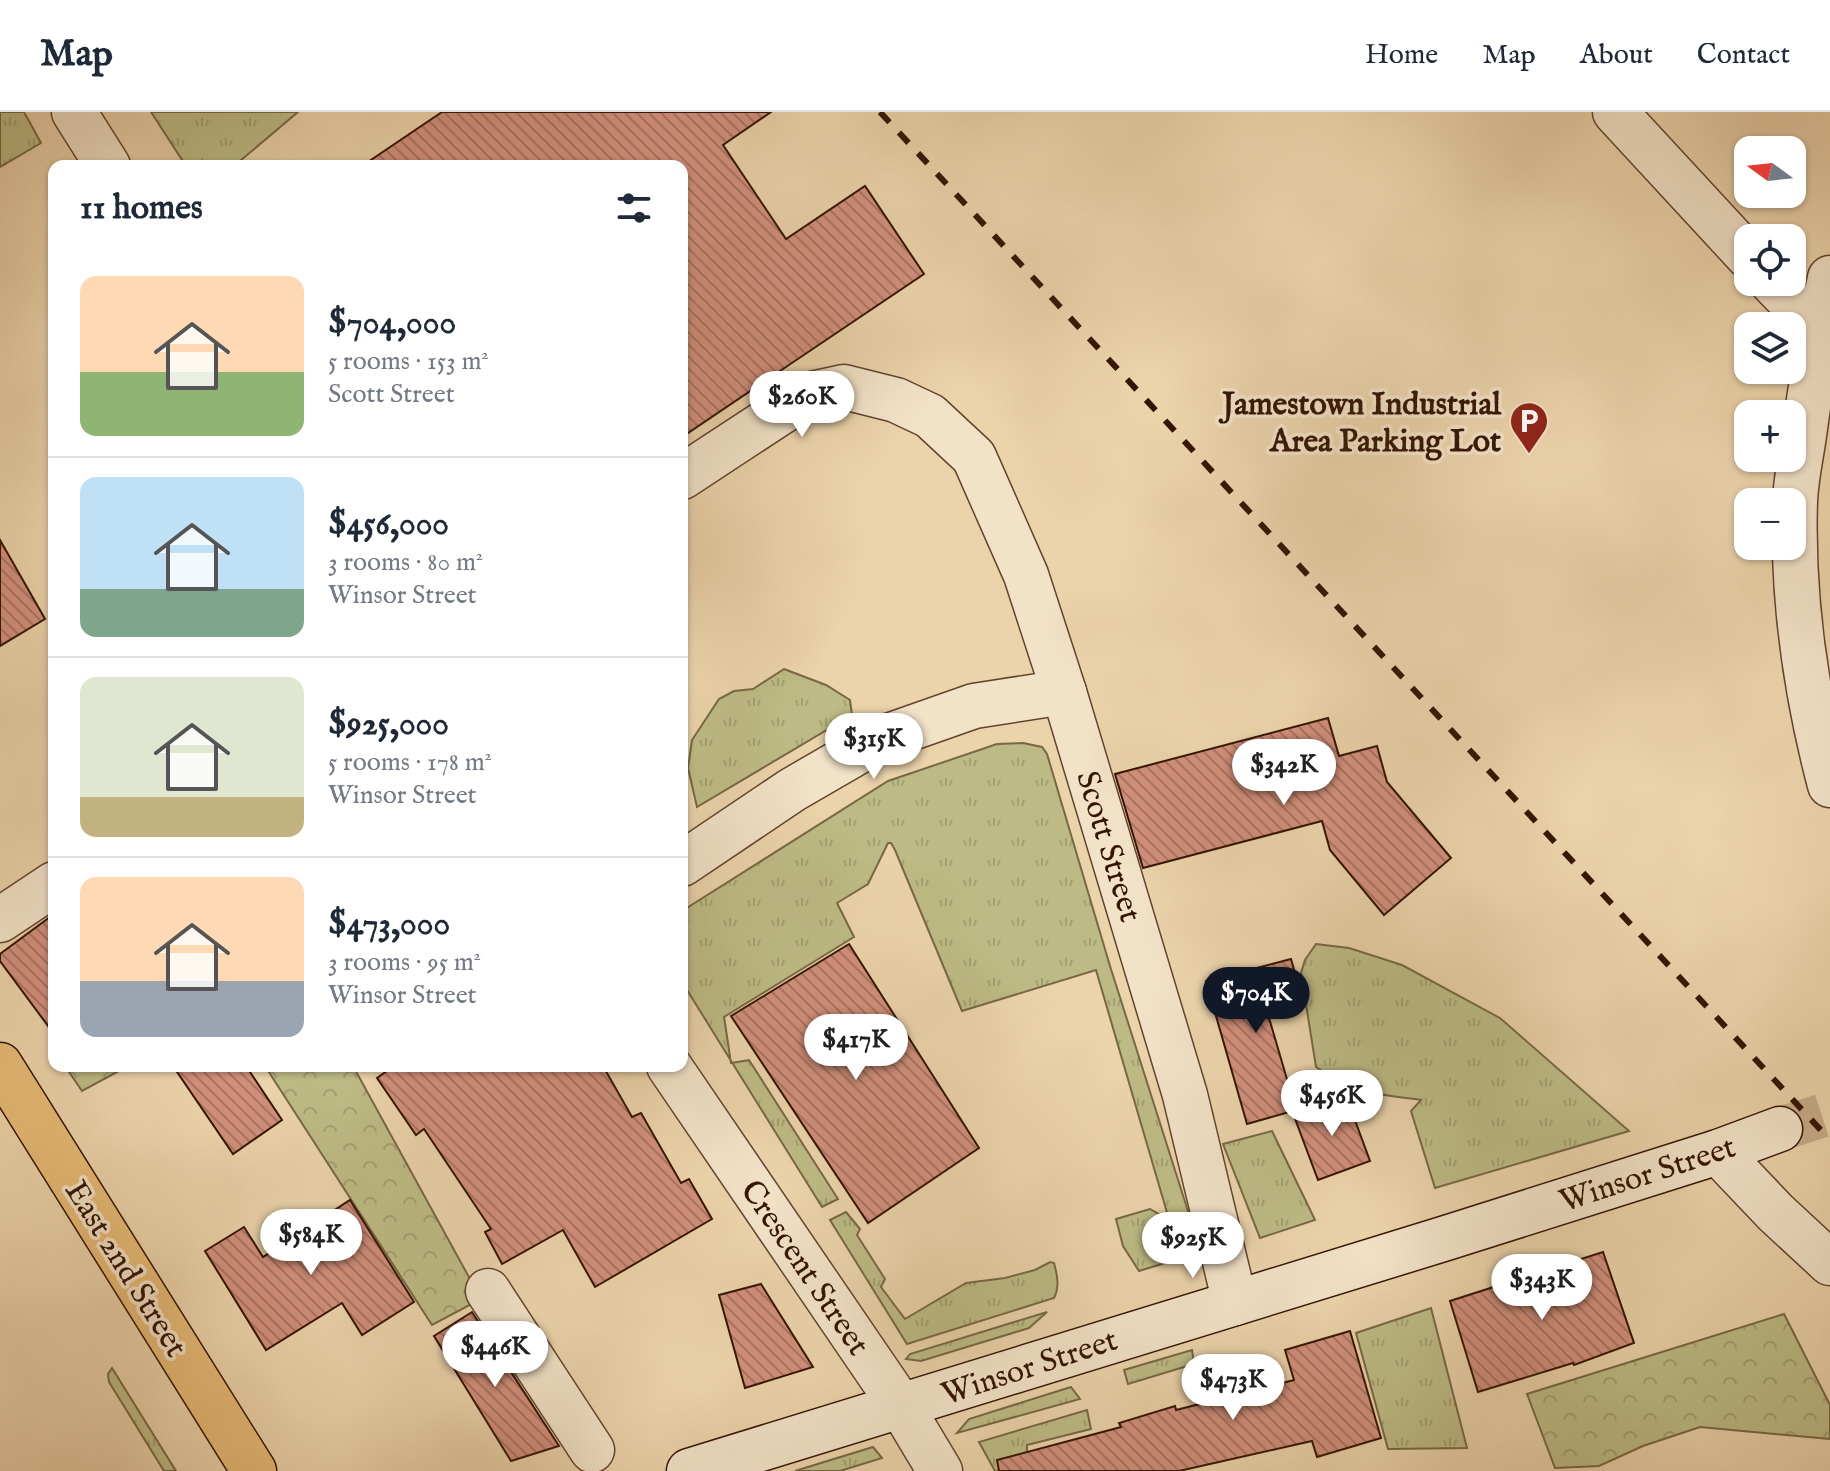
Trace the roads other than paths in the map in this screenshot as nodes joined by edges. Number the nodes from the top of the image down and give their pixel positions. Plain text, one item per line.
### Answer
1 (74, 112) edge
2 (1615, 112) edge
3 (104, 160) edge
4 (1734, 241) edge
5 (1830, 278) edge
6 (1785, 296) edge
7 (1818, 330) junction
8 (688, 473) edge
9 (1064, 692) junction
10 (1830, 785) edge
11 (688, 860) edge
12 (48, 888) edge
13 (0, 920) edge
14 (0, 1065) edge
15 (673, 1072) edge
16 (1780, 1129) tunnel mouth
17 (1718, 1152) junction
18 (1830, 1263) edge
19 (488, 1291) dead end
20 (1235, 1303) junction
21 (901, 1406) junction
22 (592, 1450) dead end
23 (254, 1471) edge
24 (689, 1471) edge
25 (940, 1471) edge

1 - 3 street
2 - 4 street
5 - 7 street
6 - 7 street
7 - 10 street
8 - 9 street, Scott Street
9 - 11 street
9 - 20 street, Scott Street
12 - 13 street
14 - 23 main road, East 2nd Street
15 - 21 street, Crescent Street
16 - 17 street, Winsor Street
17 - 18 street
17 - 20 street, Winsor Street
19 - 22 street
20 - 21 street, Winsor Street
21 - 24 street, Winsor Street
21 - 25 street, Crescent Street

